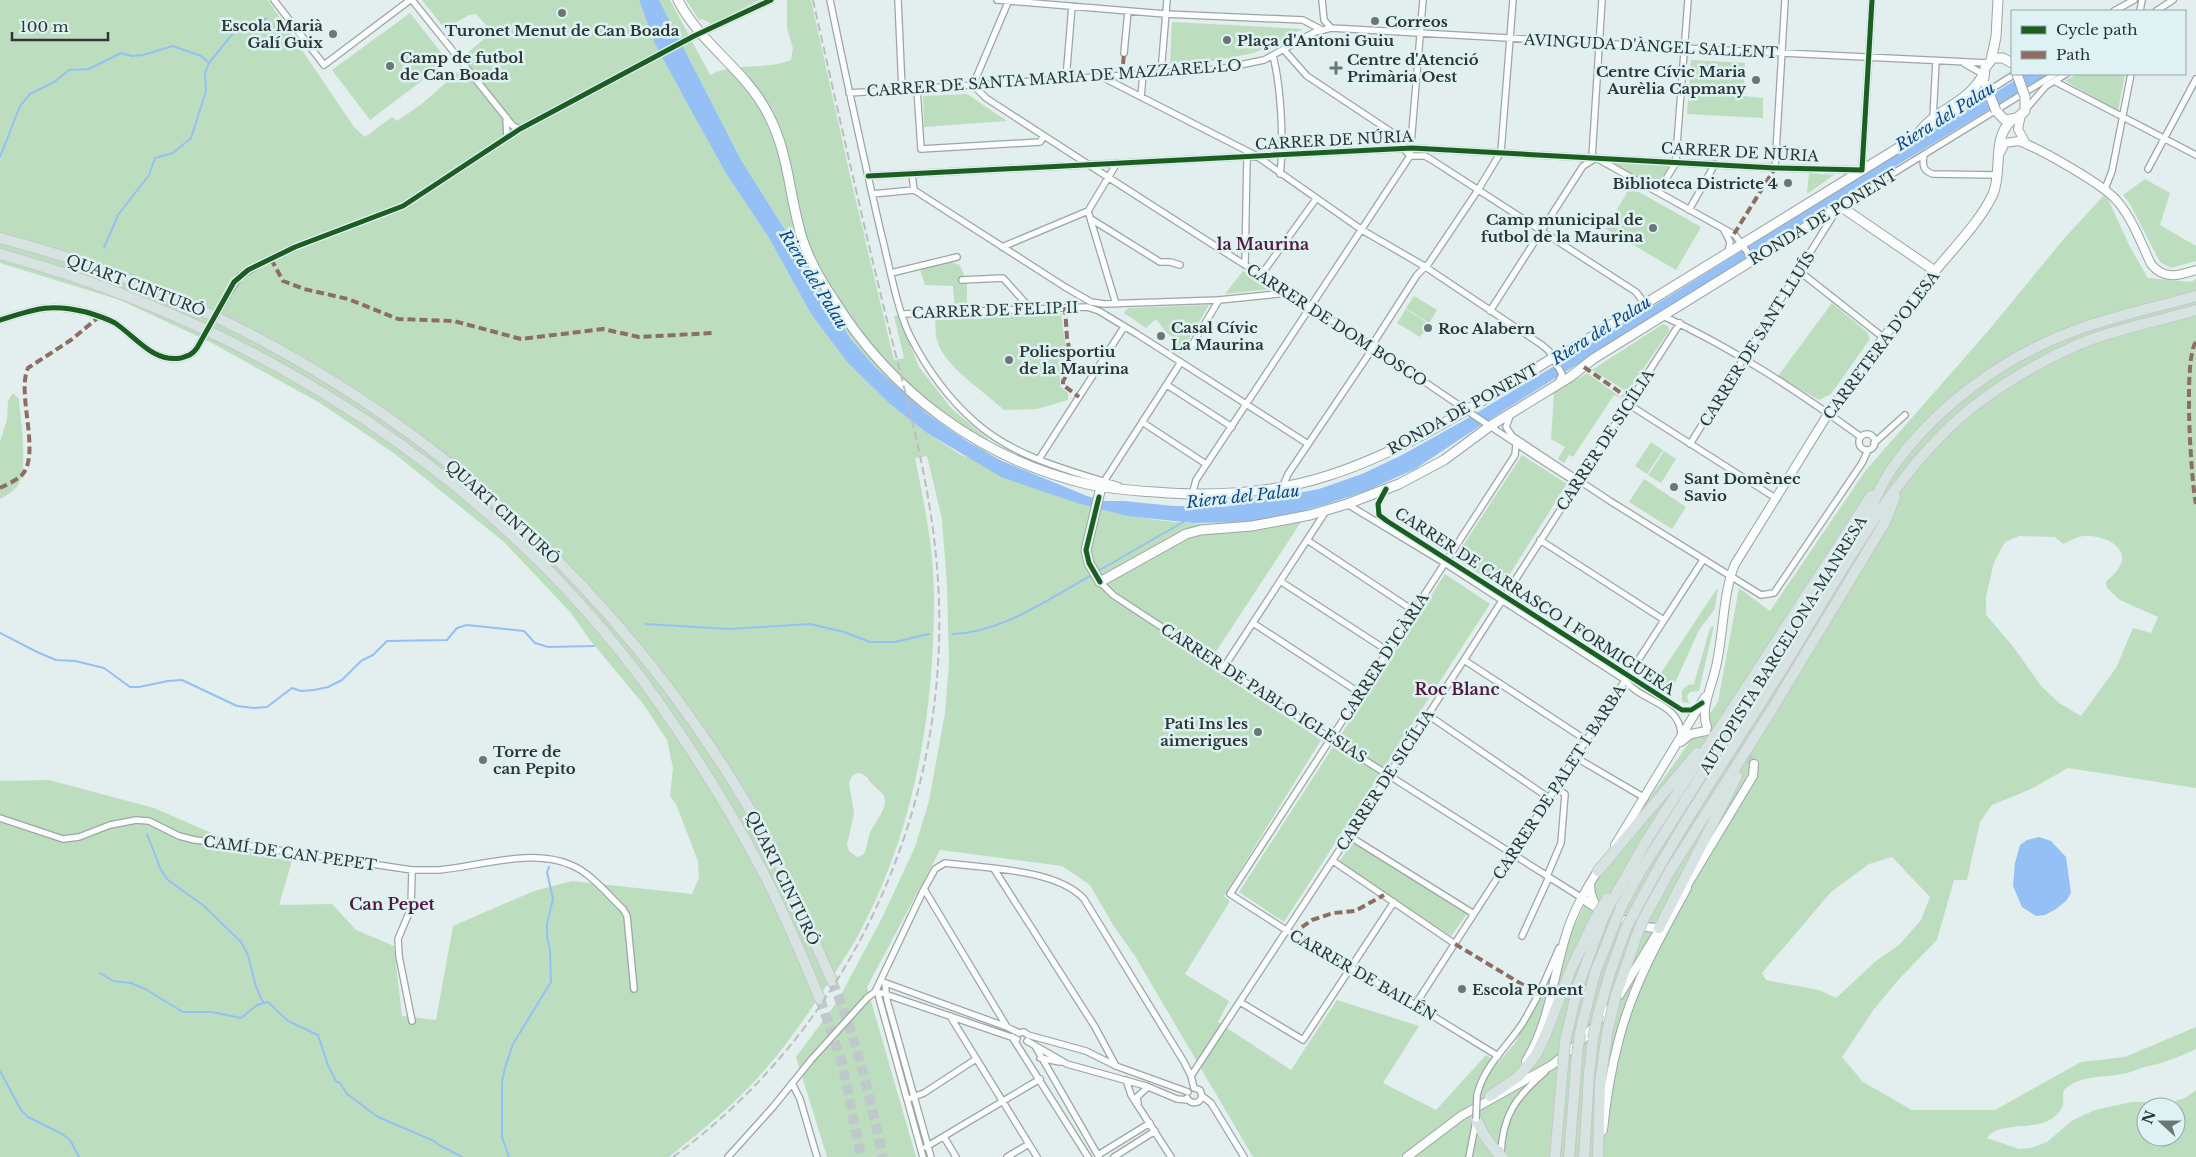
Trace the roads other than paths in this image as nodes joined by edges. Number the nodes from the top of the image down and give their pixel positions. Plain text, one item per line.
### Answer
1 (274, 0) edge
2 (411, 0) edge
3 (678, 0) edge
4 (771, 0) edge
5 (830, 0) edge
6 (898, 0) edge
7 (997, 0) edge
8 (1009, 0) edge
9 (1167, 0) edge
10 (1322, 0) edge
11 (1423, 0) edge
12 (1512, 0) edge
13 (1602, 0) edge
14 (1688, 0) edge
15 (1785, 0) edge
16 (1872, 0) edge
17 (1998, 0) edge
18 (2134, 0) edge
19 (2173, 0) edge
20 (1044, 2) edge
21 (1072, 6) junction
22 (2116, 10) edge
23 (2158, 10) edge
24 (1128, 11) junction
25 (1165, 14) junction
26 (1331, 28) junction
27 (1341, 28) joint
28 (1320, 29) junction
29 (1421, 34) junction
30 (698, 35) junction
31 (1996, 37) junction
32 (1510, 38) junction
33 (1599, 43) junction
34 (1684, 48) junction
35 (1284, 50) junction
36 (1124, 53) dead end
37 (1781, 53) junction
38 (1273, 56) junction
39 (1869, 58) junction
40 (2010, 60) edge
41 (1936, 61) junction
42 (1989, 61) junction
43 (1960, 62) junction
44 (1161, 73) junction
45 (1143, 74) junction
46 (1983, 74) junction
47 (2014, 75) edge
48 (2016, 75) edge
49 (2053, 75) edge
50 (2064, 75) edge
51 (2130, 75) edge
52 (1103, 77) junction
53 (1066, 79) junction
54 (2196, 79) edge
55 (2054, 81) junction
56 (973, 85) junction
57 (917, 88) junction
58 (902, 90) junction
59 (850, 93) junction
60 (1141, 97) junction
61 (2023, 113) junction
62 (505, 115) junction
63 (2002, 117) junction
64 (1933, 118) junction
65 (2123, 118) junction
66 (520, 129) junction
67 (1044, 136) junction
68 (507, 137) junction
69 (1916, 137) junction
70 (2164, 138) junction
71 (2022, 142) junction
72 (1403, 148) junction
73 (1412, 148) junction
74 (1438, 149) junction
75 (2000, 150) junction
76 (1501, 152) junction
77 (1283, 154) junction
78 (1255, 155) junction
79 (1924, 155) junction
80 (2196, 155) edge
81 (1410, 156) junction
82 (1247, 157) junction
83 (1578, 157) junction
84 (1594, 158) junction
85 (1432, 160) junction
86 (1677, 162) junction
87 (1117, 163) junction
88 (1715, 164) junction
89 (1088, 165) junction
90 (1583, 166) junction
91 (1775, 168) junction
92 (2148, 169) dead end
93 (1862, 170) junction
94 (1280, 174) junction
95 (912, 175) junction
96 (1997, 175) junction
97 (868, 176) junction
98 (1109, 179) junction
99 (2105, 189) junction
100 (914, 190) junction
101 (1478, 190) junction
102 (1658, 192) junction
103 (872, 194) junction
104 (1316, 199) junction
105 (1839, 207) junction
106 (1689, 210) junction
107 (1088, 211) junction
108 (1091, 219) junction
109 (1362, 230) junction
110 (1541, 230) junction
111 (1724, 230) junction
112 (0, 238) edge
113 (1743, 246) junction
114 (1002, 247) junction
115 (1728, 252) junction
116 (0, 254) edge
117 (957, 257) dead end
118 (1752, 259) junction
119 (1180, 265) dead end
120 (1245, 265) junction
121 (1424, 266) junction
122 (2196, 270) edge
123 (1799, 271) junction
124 (891, 272) junction
125 (1935, 272) junction
126 (1261, 275) junction
127 (962, 280) dead end
128 (1288, 293) junction
129 (2196, 296) edge
130 (1219, 300) junction
131 (1116, 304) junction
132 (1645, 304) junction
133 (1030, 308) junction
134 (1310, 308) junction
135 (2196, 310) edge
136 (1490, 311) junction
137 (903, 314) junction
138 (1663, 316) junction
139 (0, 320) edge
140 (1680, 323) junction
141 (1124, 327) junction
142 (1674, 331) junction
143 (1884, 338) junction
144 (1192, 345) dead end
145 (1372, 347) junction
146 (1743, 359) junction
147 (1554, 361) junction
148 (1181, 362) junction
149 (1560, 379) junction
150 (1167, 385) junction
151 (1246, 404) junction
152 (1628, 404) junction
153 (1467, 409) junction
154 (1512, 414) junction
155 (1828, 414) junction
156 (1905, 415) dead end
157 (1142, 422) junction
158 (1490, 426) junction
159 (1232, 427) junction
160 (1861, 437) junction
161 (1874, 443) junction
162 (1308, 444) junction
163 (1516, 444) junction
164 (1690, 444) junction
165 (1868, 450) junction
166 (1040, 458) junction
167 (1206, 464) junction
168 (1890, 471) junction
169 (1578, 480) junction
170 (1102, 484) junction
171 (1900, 484) junction
172 (1283, 486) junction
173 (1192, 494) junction
174 (1777, 499) junction
175 (1347, 504) junction
176 (1326, 511) junction
177 (1306, 540) junction
178 (1540, 540) junction
179 (1702, 560) junction
180 (1445, 564) junction
181 (1730, 576) junction
182 (1099, 580) junction
183 (1280, 581) junction
184 (1501, 600) junction
185 (1414, 611) junction
186 (1664, 620) junction
187 (1253, 623) junction
188 (1388, 651) junction
189 (1464, 660) junction
190 (1224, 667) junction
191 (1625, 680) junction
192 (1711, 684) junction
193 (1360, 693) junction
194 (1428, 716) junction
195 (1768, 716) junction
196 (1709, 732) junction
197 (1331, 738) junction
198 (1586, 740) junction
199 (1680, 740) junction
200 (1675, 748) junction
201 (1575, 757) junction
202 (1754, 764) dead end
203 (1388, 775) junction
204 (1555, 788) junction
205 (1549, 798) junction
206 (1645, 798) junction
207 (0, 818) edge
208 (1350, 836) junction
209 (1512, 855) junction
210 (1332, 861) junction
211 (1698, 868) junction
212 (994, 869) junction
213 (412, 870) junction
214 (1598, 871) junction
215 (1548, 876) junction
216 (1590, 884) junction
217 (924, 889) junction
218 (1230, 894) joint
219 (1582, 898) junction
220 (1394, 902) junction
221 (1596, 907) junction
222 (1474, 914) junction
223 (1599, 920) junction
224 (1659, 928) junction
225 (1286, 930) junction
226 (1567, 930) junction
227 (1522, 936) dead end
228 (1455, 944) junction
229 (1350, 968) junction
230 (882, 980) junction
231 (832, 981) tunnel mouth
232 (634, 989) dead end
233 (877, 992) junction
234 (885, 994) junction
235 (820, 999) tunnel mouth
236 (1240, 1002) junction
237 (1415, 1004) junction
238 (950, 1016) junction
239 (412, 1021) dead end
240 (1007, 1027) junction
241 (1027, 1038) junction
242 (1017, 1040) junction
243 (1035, 1046) junction
244 (1498, 1056) junction
245 (1040, 1058) junction
246 (976, 1059) junction
247 (1067, 1064) junction
248 (1558, 1065) junction
249 (1116, 1066) junction
250 (1192, 1076) junction
251 (1040, 1079) junction
252 (1126, 1080) junction
253 (792, 1083) junction
254 (1148, 1087) junction
255 (1194, 1088) junction
256 (1188, 1092) junction
257 (1202, 1096) junction
258 (1490, 1096) junction
259 (914, 1097) junction
260 (907, 1099) junction
261 (1188, 1100) junction
262 (1002, 1101) junction
263 (1138, 1102) junction
264 (1473, 1115) junction
265 (1150, 1123) junction
266 (1155, 1131) junction
267 (944, 1137) junction
268 (1029, 1144) junction
269 (928, 1146) junction
270 (921, 1149) junction
271 (1500, 1155) edge
272 (1099, 1156) edge
273 (728, 1157) edge
274 (817, 1157) edge
275 (923, 1157) edge
276 (931, 1157) edge
277 (956, 1157) edge
278 (1007, 1157) edge
279 (1037, 1157) edge
280 (1088, 1157) edge
281 (1114, 1157) edge
282 (1171, 1157) edge
283 (1244, 1157) edge
284 (1407, 1157) edge
285 (1469, 1157) edge
286 (1555, 1157) edge
287 (1569, 1157) edge
288 (1584, 1157) edge
289 (1599, 1157) edge

1 - 2 street
2 - 62 street
3 - 30 main road, RONDA DE PONENT
4 - 30 street
5 - 59 street
6 - 58 street
7 - 8 street
8 - 20 street
8 - 56 street
9 - 25 street
10 - 26 street
11 - 29 street
12 - 32 street
13 - 33 street
14 - 34 street
15 - 37 street
16 - 39 street
17 - 31 main road, RONDA DE PONENT
18 - 22 street
19 - 23 street
20 - 21 street
21 - 24 street
21 - 53 street
24 - 25 street
24 - 36 street
25 - 28 street
25 - 44 street
26 - 27 street, CARRER DE SANTA MARIA DE MAZZAREL·LO
26 - 28 street, CARRER DE SANTA MARIA DE MAZZAREL·LO
27 - 29 street, AVINGUDA D'ÀNGEL SALLENT
28 - 35 street, CARRER DE SANTA MARIA DE MAZZAREL·LO
29 - 32 street, AVINGUDA D'ÀNGEL SALLENT
29 - 73 street
30 - 66 street
30 - 170 main road, RONDA DE PONENT
31 - 40 main road
31 - 42 main road, RONDA DE PONENT
32 - 33 street, AVINGUDA D'ÀNGEL SALLENT
32 - 76 street
33 - 34 street, AVINGUDA D'ÀNGEL SALLENT
33 - 84 street
34 - 37 street, AVINGUDA D'ÀNGEL SALLENT
34 - 86 street
35 - 38 street, CARRER DE SANTA MARIA DE MAZZAREL·LO
35 - 72 street
37 - 39 street, AVINGUDA D'ÀNGEL SALLENT
37 - 91 street
38 - 44 street, CARRER DE SANTA MARIA DE MAZZAREL·LO
38 - 77 street
39 - 41 street, AVINGUDA D'ÀNGEL SALLENT
39 - 93 street
40 - 42 main road
41 - 43 street, AVINGUDA D'ÀNGEL SALLENT
41 - 64 street
42 - 43 street, AVINGUDA D'ÀNGEL SALLENT
42 - 46 main road, RONDA DE PONENT
43 - 46 street, AVINGUDA D'ÀNGEL SALLENT
44 - 45 street, CARRER DE SANTA MARIA DE MAZZAREL·LO
45 - 52 street, CARRER DE SANTA MARIA DE MAZZAREL·LO
45 - 60 street
46 - 63 main road, bridge
46 - 64 main road, RONDA DE PONENT
47 - 69 street, RONDA DE PONENT
48 - 61 main road, bridge
49 - 79 street, RONDA DE PONENT
50 - 55 street
51 - 65 street
52 - 53 street, CARRER DE SANTA MARIA DE MAZZAREL·LO
52 - 60 street
53 - 56 street, CARRER DE SANTA MARIA DE MAZZAREL·LO
54 - 70 street
55 - 61 street
55 - 65 street
56 - 57 street, CARRER DE SANTA MARIA DE MAZZAREL·LO
56 - 67 street, CARRER DE DOM BOSCO
57 - 58 street, CARRER DE SANTA MARIA DE MAZZAREL·LO
57 - 67 street
58 - 59 street, CARRER DE SANTA MARIA DE MAZZAREL·LO
59 - 97 street
60 - 78 street
61 - 63 main road
61 - 71 street
62 - 66 street
62 - 68 street
63 - 71 street
63 - 75 main road
63 - 75 main road
64 - 69 main road, RONDA DE PONENT
65 - 70 street
65 - 99 street
66 - 68 street
67 - 89 street, CARRER DE DOM BOSCO
68 - 139 street, bridge
69 - 93 main road, RONDA DE PONENT
70 - 80 street
70 - 92 street
71 - 75 street
71 - 99 street
72 - 73 street, CARRER DE NÚRIA
72 - 77 street, CARRER DE NÚRIA
72 - 81 street
73 - 74 street, CARRER DE NÚRIA
73 - 81 street
74 - 76 street, CARRER DE NÚRIA
74 - 85 street
75 - 96 main road, CARRETERA D'OLESA
76 - 83 street, CARRER DE NÚRIA
76 - 101 street
77 - 78 street, CARRER DE NÚRIA
77 - 94 street
78 - 82 street, CARRER DE NÚRIA
78 - 94 street
79 - 96 street
79 - 105 street, RONDA DE PONENT
81 - 85 street
81 - 109 street
82 - 87 street, CARRER DE NÚRIA
82 - 120 street
83 - 84 street, CARRER DE NÚRIA
83 - 90 street
84 - 86 street, CARRER DE NÚRIA
84 - 90 street
84 - 102 street
85 - 101 street
86 - 88 street, CARRER DE NÚRIA
86 - 102 street
87 - 89 street, CARRER DE NÚRIA
87 - 98 street
88 - 91 street, CARRER DE NÚRIA
88 - 106 street
89 - 95 street, CARRER DE NÚRIA
89 - 98 street, CARRER DE DOM BOSCO
90 - 110 street
91 - 93 street, CARRER DE NÚRIA
93 - 113 main road, RONDA DE PONENT
94 - 104 street
95 - 97 street, CARRER DE NÚRIA
95 - 100 street
96 - 125 main road, CARRETERA D'OLESA
97 - 103 street
98 - 107 street
98 - 120 street, CARRER DE DOM BOSCO
99 - 122 street
100 - 103 street
100 - 114 street
101 - 110 street
101 - 121 street
102 - 106 street
103 - 124 street
104 - 109 street
104 - 126 street
105 - 118 main road, RONDA DE PONENT
105 - 123 street, CARRER DE SANT LLUÍS
105 - 125 main road
106 - 111 street
107 - 108 street
107 - 114 street
108 - 119 street
108 - 131 street
109 - 121 street
109 - 134 street
110 - 132 street
110 - 136 street
111 - 113 street
111 - 115 street
112 - 231 highway, QUART CINTURÓ
113 - 115 main road, RONDA DE PONENT
113 - 118 street
114 - 131 street
115 - 132 main road, RONDA DE PONENT
116 - 235 highway, QUART CINTURÓ
117 - 124 street
118 - 138 main road, RONDA DE PONENT
120 - 126 street, CARRER DE DOM BOSCO
121 - 136 street
121 - 145 street
123 - 143 street
123 - 146 street, CARRER DE SANT LLUÍS
124 - 137 street
125 - 143 street, CARRETERA D'OLESA
126 - 128 street, CARRER DE DOM BOSCO
127 - 133 street
128 - 130 street
128 - 134 street, CARRER DE DOM BOSCO
129 - 168 highway, AUTOPISTA BARCELONA-MANRESA
130 - 131 street
130 - 144 street
132 - 147 main road, RONDA DE PONENT
133 - 137 street, CARRER DE FELIP II
133 - 141 street, CARRER DE FELIP II
134 - 145 street, CARRER DE DOM BOSCO
134 - 151 street
135 - 171 highway, AUTOPISTA BARCELONA-MANRESA
136 - 147 street
137 - 166 street
138 - 140 street
138 - 142 street
138 - 149 main road, RONDA DE PONENT
140 - 142 street, CARRER DE SICÍLIA
140 - 146 street
141 - 148 street
141 - 166 street
142 - 152 street, CARRER DE SICÍLIA
143 - 155 street, CARRETERA D'OLESA
145 - 153 street, CARRER DE DOM BOSCO
145 - 162 street
146 - 155 street
146 - 164 street, CARRER DE SANT LLUÍS
147 - 149 street
147 - 153 main road, RONDA DE PONENT
148 - 150 street
148 - 151 street
149 - 154 main road, RONDA DE PONENT
150 - 157 street
150 - 159 street
151 - 159 street
151 - 162 street
152 - 164 street
152 - 169 street, CARRER DE SICÍLIA
153 - 158 street, CARRER DE DOM BOSCO
153 - 172 main road, RONDA DE PONENT
154 - 158 main road, RONDA DE PONENT
154 - 169 street, CARRER DE DOM BOSCO
155 - 160 street
155 - 174 street, CARRETERA D'OLESA
156 - 161 street
157 - 167 street
157 - 170 street
158 - 163 street, CARRER DE DOM BOSCO
158 - 175 main road, RONDA DE PONENT
159 - 167 street
160 - 161 street
160 - 165 street
161 - 165 street
162 - 172 street
163 - 169 street, CARRER DE DOM BOSCO
163 - 180 street, CARRER D'ICÀRIA
164 - 174 street
165 - 181 street, CARRER DE DOM BOSCO
166 - 170 street
167 - 173 street
168 - 196 highway
168 - 287 highway, AUTOPISTA BARCELONA-MANRESA, bridge
169 - 178 street, CARRER DE SICÍLIA
169 - 179 street, CARRER DE DOM BOSCO
170 - 173 main road, RONDA DE PONENT
170 - 182 main road
171 - 195 highway
171 - 288 highway, AUTOPISTA BARCELONA-MANRESA, bridge
172 - 173 main road, RONDA DE PONENT
174 - 181 street, CARRETERA D'OLESA
175 - 176 main road
175 - 180 street, CARRER DE CARRASCO I FORMIGUERA
176 - 177 street
176 - 182 main road
177 - 183 street
177 - 185 street
178 - 184 street, CARRER DE SICÍLIA
178 - 186 street
179 - 181 street, CARRER DE DOM BOSCO
179 - 186 street, CARRER DE PALET I BARBA
180 - 184 street, CARRER DE CARRASCO I FORMIGUERA
180 - 185 street, CARRER D'ICÀRIA
181 - 192 street, CARRETERA D'OLESA
182 - 190 street, CARRER DE PABLO IGLESIAS
183 - 187 street
183 - 188 street
184 - 189 street, CARRER DE SICÍLIA
184 - 191 street, CARRER DE CARRASCO I FORMIGUERA
185 - 188 street, CARRER D'ICÀRIA
186 - 191 street, CARRER DE PALET I BARBA
187 - 190 street
187 - 193 street
188 - 193 street, CARRER D'ICÀRIA
189 - 194 street, CARRER DE SICÍLIA
189 - 198 street
190 - 197 street, CARRER DE PABLO IGLESIAS
191 - 198 street, CARRER DE PALET I BARBA
191 - 199 street, CARRER DE CARRASCO I FORMIGUERA
192 - 196 street
192 - 199 street
193 - 197 street, CARRER D'ICÀRIA
194 - 203 street, CARRER DE SICÍLIA
194 - 205 street
195 - 224 highway
195 - 289 highway, bridge
196 - 200 street
196 - 214 highway
196 - 223 highway, bridge
197 - 203 street, CARRER DE PABLO IGLESIAS
197 - 218 street, CARRER D'ICÀRIA
198 - 201 street, CARRER DE PALET I BARBA
199 - 200 street
200 - 206 street
201 - 204 street, CARRER DE PALET I BARBA
201 - 206 street
202 - 211 street
203 - 208 street, CARRER DE SICÍLIA
203 - 209 street, CARRER DE PABLO IGLESIAS
204 - 205 street, CARRER DE PALET I BARBA
204 - 215 street
205 - 209 street, CARRER DE PALET I BARBA
206 - 214 street
207 - 213 street, CAMÍ DE CAN PEPET
208 - 210 street, CARRER DE SICÍLIA
208 - 222 street
209 - 215 street, CARRER DE PABLO IGLESIAS
209 - 222 street, CARRER DE PALET I BARBA
210 - 220 street
210 - 225 street, CARRER DE SICÍLIA
211 - 224 street
211 - 289 street
212 - 217 street
212 - 249 street
212 - 250 street
213 - 232 street, CAMÍ DE CAN PEPET
213 - 239 street
214 - 216 street
215 - 219 street, CARRER DE PABLO IGLESIAS
215 - 227 street
216 - 219 street
216 - 221 street
217 - 230 street
217 - 240 street
218 - 225 street, CARRER DE BAILÉN
219 - 221 street
219 - 226 street
220 - 228 street
220 - 229 street
221 - 224 street
222 - 228 street, CARRER DE PALET I BARBA
223 - 248 highway, bridge
223 - 258 highway
224 - 248 street
225 - 229 street, CARRER DE BAILÉN
225 - 236 street, CARRER DE SICÍLIA
226 - 244 street
226 - 258 street
228 - 237 street, CARRER DE PALET I BARBA
229 - 236 street
229 - 237 street, CARRER DE BAILÉN
230 - 233 street
230 - 234 street
230 - 240 street
233 - 234 street
233 - 253 street, bridge
233 - 260 street
234 - 238 street
234 - 259 street
236 - 250 street, CARRER DE SICÍLIA
237 - 244 street, CARRER DE BAILÉN
238 - 242 street
238 - 246 street
240 - 242 street
241 - 242 street
241 - 242 street
241 - 243 street
241 - 249 street
242 - 251 street
243 - 245 street
243 - 247 street
244 - 264 street, bridge
245 - 247 street
245 - 272 street
246 - 259 street
246 - 262 street
247 - 252 street
248 - 264 street
248 - 271 street
248 - 286 highway
249 - 256 street
250 - 255 street
251 - 262 street
251 - 280 street
252 - 254 street
252 - 263 street
253 - 273 street
253 - 274 street
254 - 261 street
254 - 263 street
255 - 256 street
255 - 257 street
256 - 261 street
257 - 261 street
257 - 283 street
258 - 264 street
259 - 260 street
259 - 269 street
260 - 270 street
262 - 267 street
262 - 268 street
263 - 265 street
264 - 271 highway
264 - 284 street
264 - 285 street
265 - 266 street
265 - 272 street
266 - 281 street
266 - 282 street
267 - 269 street
267 - 277 street
268 - 278 street
268 - 279 street
269 - 270 street
269 - 276 street
270 - 275 street

